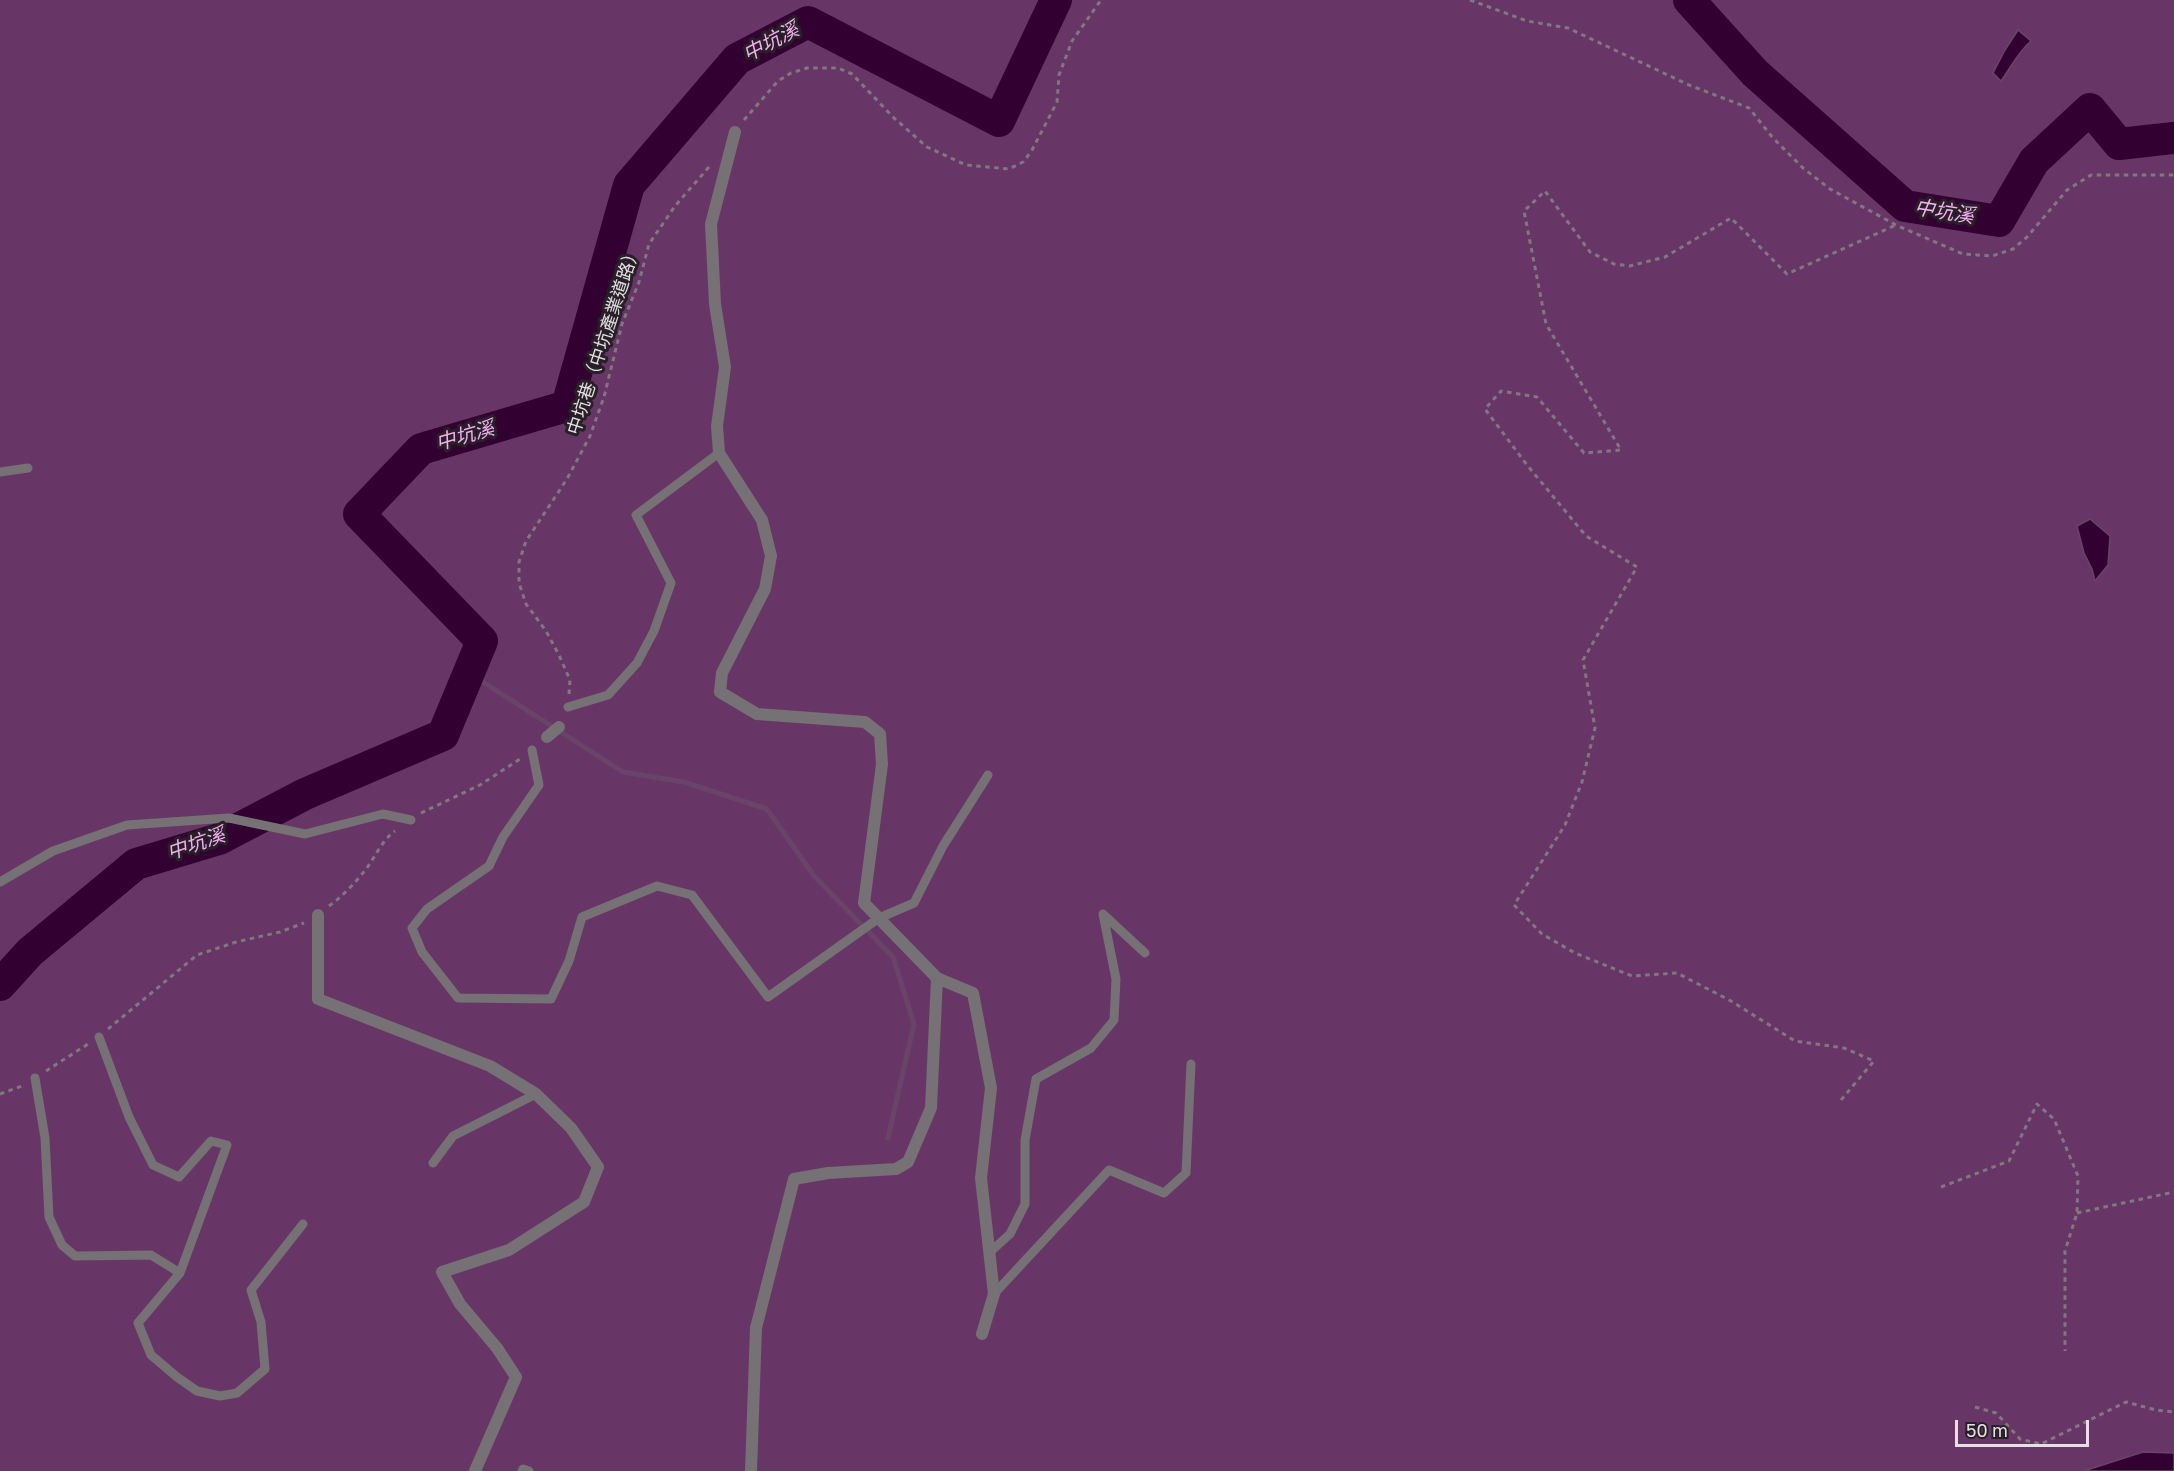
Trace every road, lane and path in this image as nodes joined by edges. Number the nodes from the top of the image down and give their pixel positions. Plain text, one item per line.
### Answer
1 (1101, 0) edge
2 (1470, 0) edge
3 (735, 132) joint
4 (715, 160) dead end
5 (2174, 175) edge
6 (1896, 225) junction
7 (719, 453) junction
8 (28, 468) dead end
9 (0, 472) edge
10 (568, 708) joint
11 (559, 727) dead end
12 (547, 737) dead end
13 (532, 750) joint
14 (988, 775) dead end
15 (411, 820) junction
16 (0, 882) edge
17 (318, 915) junction
18 (877, 920) junction
19 (1145, 953) dead end
20 (937, 978) junction
21 (99, 1036) junction
22 (1191, 1065) dead end
23 (35, 1078) junction
24 (0, 1094) edge
25 (536, 1094) junction
26 (1841, 1100) dead end
27 (433, 1163) dead end
28 (1941, 1187) dead end
29 (2174, 1192) edge
30 (2077, 1213) junction
31 (303, 1224) dead end
32 (990, 1252) junction
33 (180, 1273) junction
34 (994, 1294) junction
35 (982, 1334) dead end
36 (2065, 1351) dead end
37 (1975, 1407) dead end
38 (2174, 1412) edge
39 (475, 1471) edge
40 (522, 1471) edge
41 (529, 1471) edge
42 (751, 1471) edge

1 - 3 path
2 - 6 path
3 - 7 street
4 - 10 path, 中坑巷（中坑產業道路）
5 - 6 path
6 - 26 path
7 - 10 lane
7 - 18 street
8 - 9 lane
11 - 12 street
13 - 15 path
13 - 18 lane
14 - 18 lane
15 - 16 lane
15 - 17 path
17 - 21 path
17 - 25 street
18 - 20 street
19 - 32 lane
20 - 32 street
20 - 42 street
21 - 23 path
21 - 33 lane
22 - 34 lane
23 - 24 path
23 - 33 lane
25 - 27 lane
25 - 39 street
28 - 30 path
29 - 30 path
30 - 36 path
31 - 33 lane
32 - 34 street
34 - 35 street
37 - 38 path
40 - 41 lane

